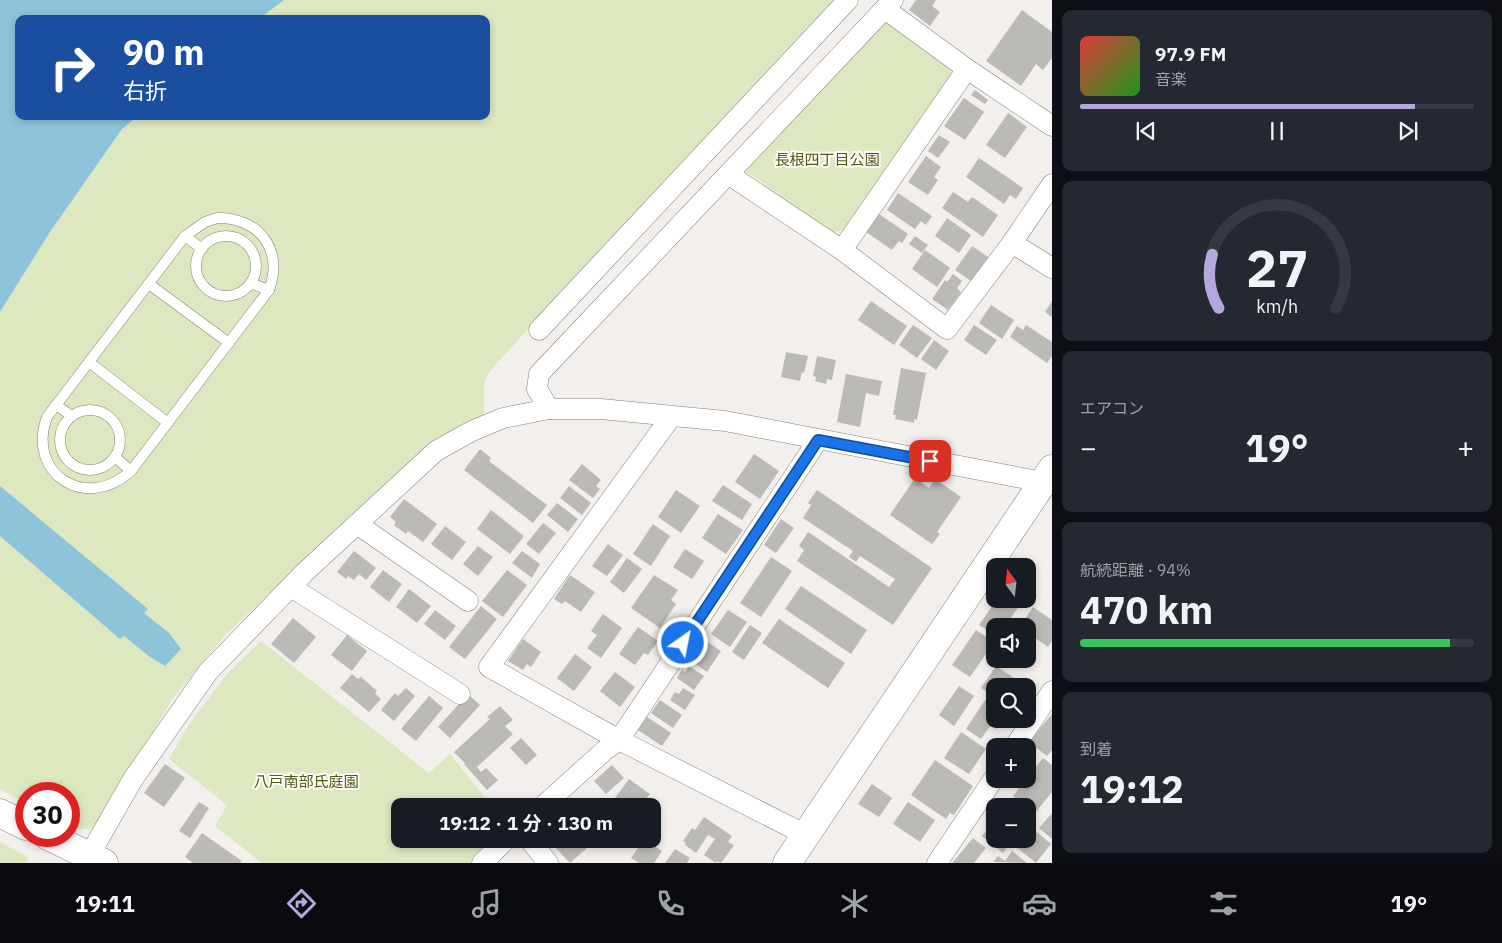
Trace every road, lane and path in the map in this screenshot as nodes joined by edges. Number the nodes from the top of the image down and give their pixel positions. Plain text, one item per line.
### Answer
1 (848, 0) edge
2 (889, 4) edge
3 (967, 69) junction
4 (1052, 126) edge
5 (728, 174) junction
6 (1052, 184) edge
7 (186, 236) junction
8 (1012, 243) junction
9 (202, 249) junction
10 (842, 250) junction
11 (1052, 268) edge
12 (250, 283) junction
13 (149, 284) junction
14 (269, 290) junction
15 (539, 330) dead end
16 (229, 343) junction
17 (89, 362) junction
18 (56, 405) junction
19 (549, 409) junction
20 (72, 416) junction
21 (671, 417) junction
22 (168, 423) junction
23 (818, 440) junction
24 (115, 457) junction
25 (131, 471) junction
26 (1049, 478) edge
27 (357, 524) junction
28 (292, 586) junction
29 (468, 601) dead end
30 (1052, 691) edge
31 (460, 694) dead end
32 (1020, 738) edge
33 (619, 740) junction
34 (988, 788) edge
35 (552, 798) edge
36 (0, 813) edge
37 (15, 820) edge
38 (806, 835) junction
39 (498, 848) edge
40 (536, 848) edge
41 (78, 853) edge
42 (482, 863) edge
43 (548, 863) edge
44 (787, 863) edge
45 (937, 863) edge

1 - 15 street
2 - 3 street
2 - 5 street
3 - 4 street
3 - 10 street
5 - 10 street
5 - 19 street
6 - 8 street
7 - 9 lane
7 - 13 lane
7 - 14 lane
8 - 10 street
8 - 11 street
9 - 12 lane
9 - 12 lane
12 - 14 lane
13 - 16 lane
13 - 17 lane
14 - 16 lane
16 - 22 lane
17 - 18 lane
17 - 22 lane
18 - 20 lane
18 - 25 lane
19 - 21 street
19 - 27 street
20 - 24 lane
20 - 24 lane
21 - 23 street
21 - 33 street
22 - 25 lane
23 - 26 street
23 - 33 street
24 - 25 lane
26 - 38 main road
27 - 28 street
27 - 29 street
28 - 31 street
28 - 41 street
30 - 32 street
33 - 35 street
33 - 38 street
34 - 45 street
36 - 37 main road
38 - 44 main road
39 - 42 street
40 - 43 street

